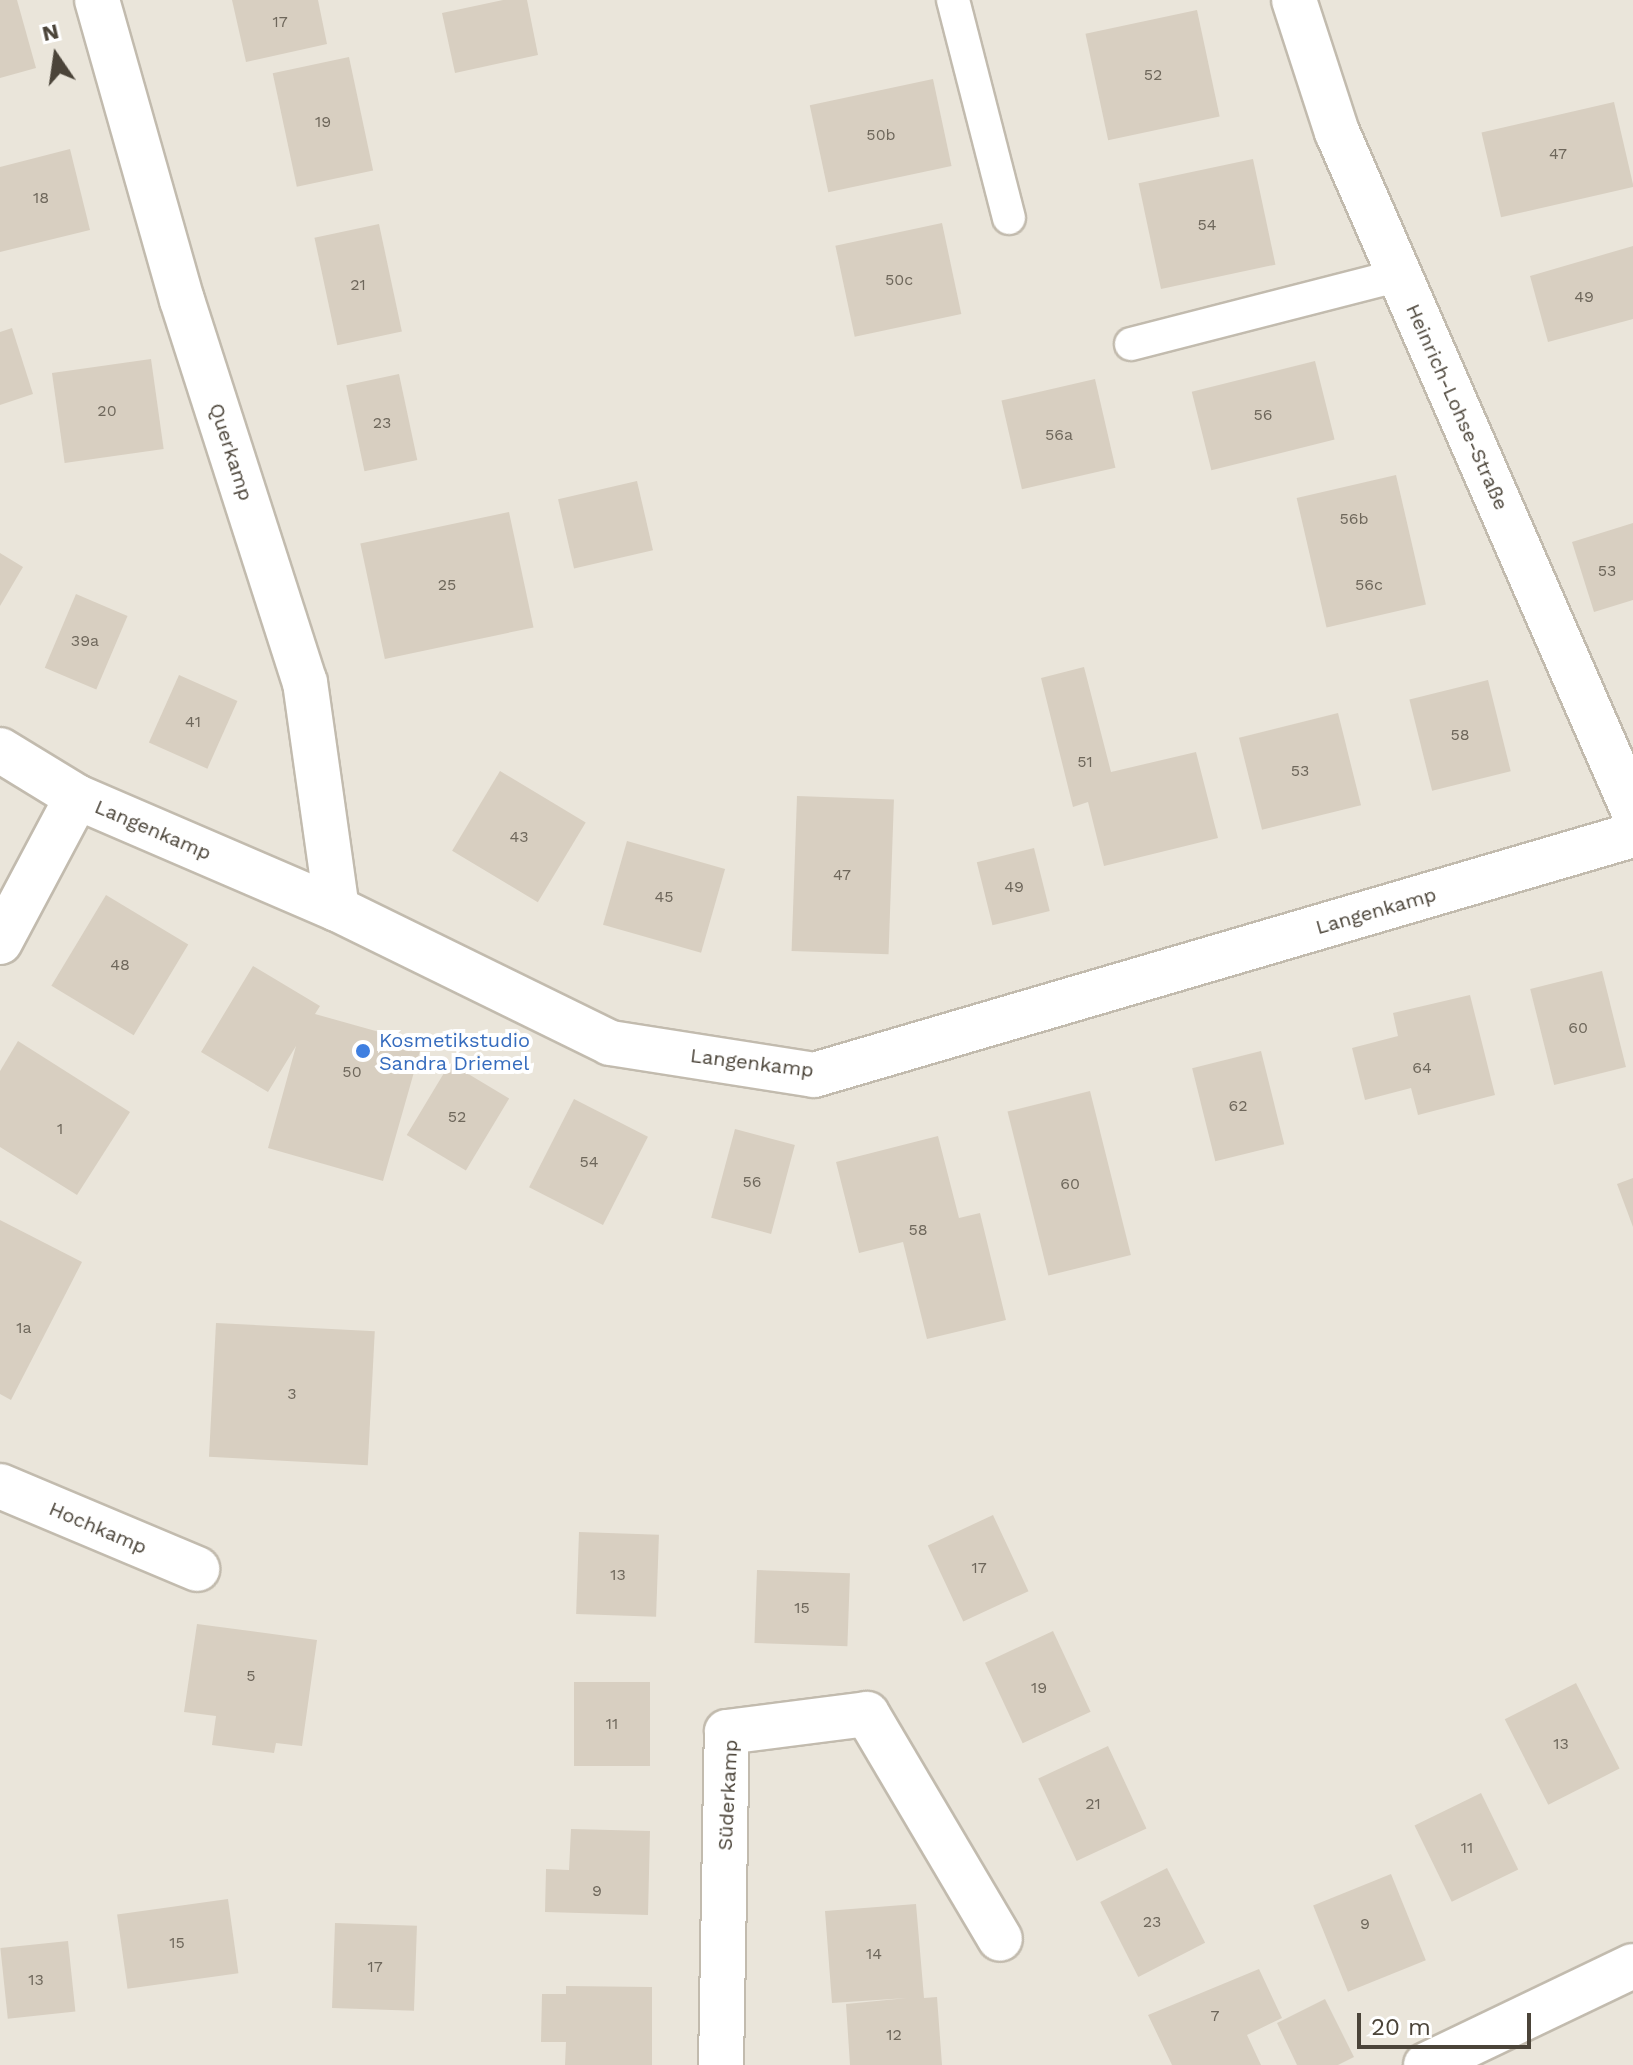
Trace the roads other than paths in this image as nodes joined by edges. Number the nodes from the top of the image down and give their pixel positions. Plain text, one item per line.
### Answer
1 (97, 0) edge
2 (1294, 0) edge
3 (956, 1) edge
4 (1009, 218) dead end
5 (1399, 275) junction
6 (1131, 344) dead end
7 (0, 750) edge
8 (1628, 785) edge
9 (77, 797) junction
10 (1633, 835) edge
11 (337, 909) junction
12 (0, 942) edge
13 (0, 1486) edge
14 (197, 1569) dead end
15 (1000, 1939) dead end
16 (1633, 1966) edge
17 (1465, 2053) edge
18 (721, 2065) edge
19 (1426, 2065) edge

1 - 11 street, Querkamp
2 - 5 street, Heinrich-Lohse-Straße
3 - 4 lane
5 - 6 lane
5 - 8 street, Heinrich-Lohse-Straße
7 - 9 street, Langenkamp
9 - 11 street, Langenkamp
9 - 12 street
10 - 11 street, Langenkamp
13 - 14 street, Hochkamp
15 - 18 street, Süderkamp
16 - 17 street
17 - 19 street

